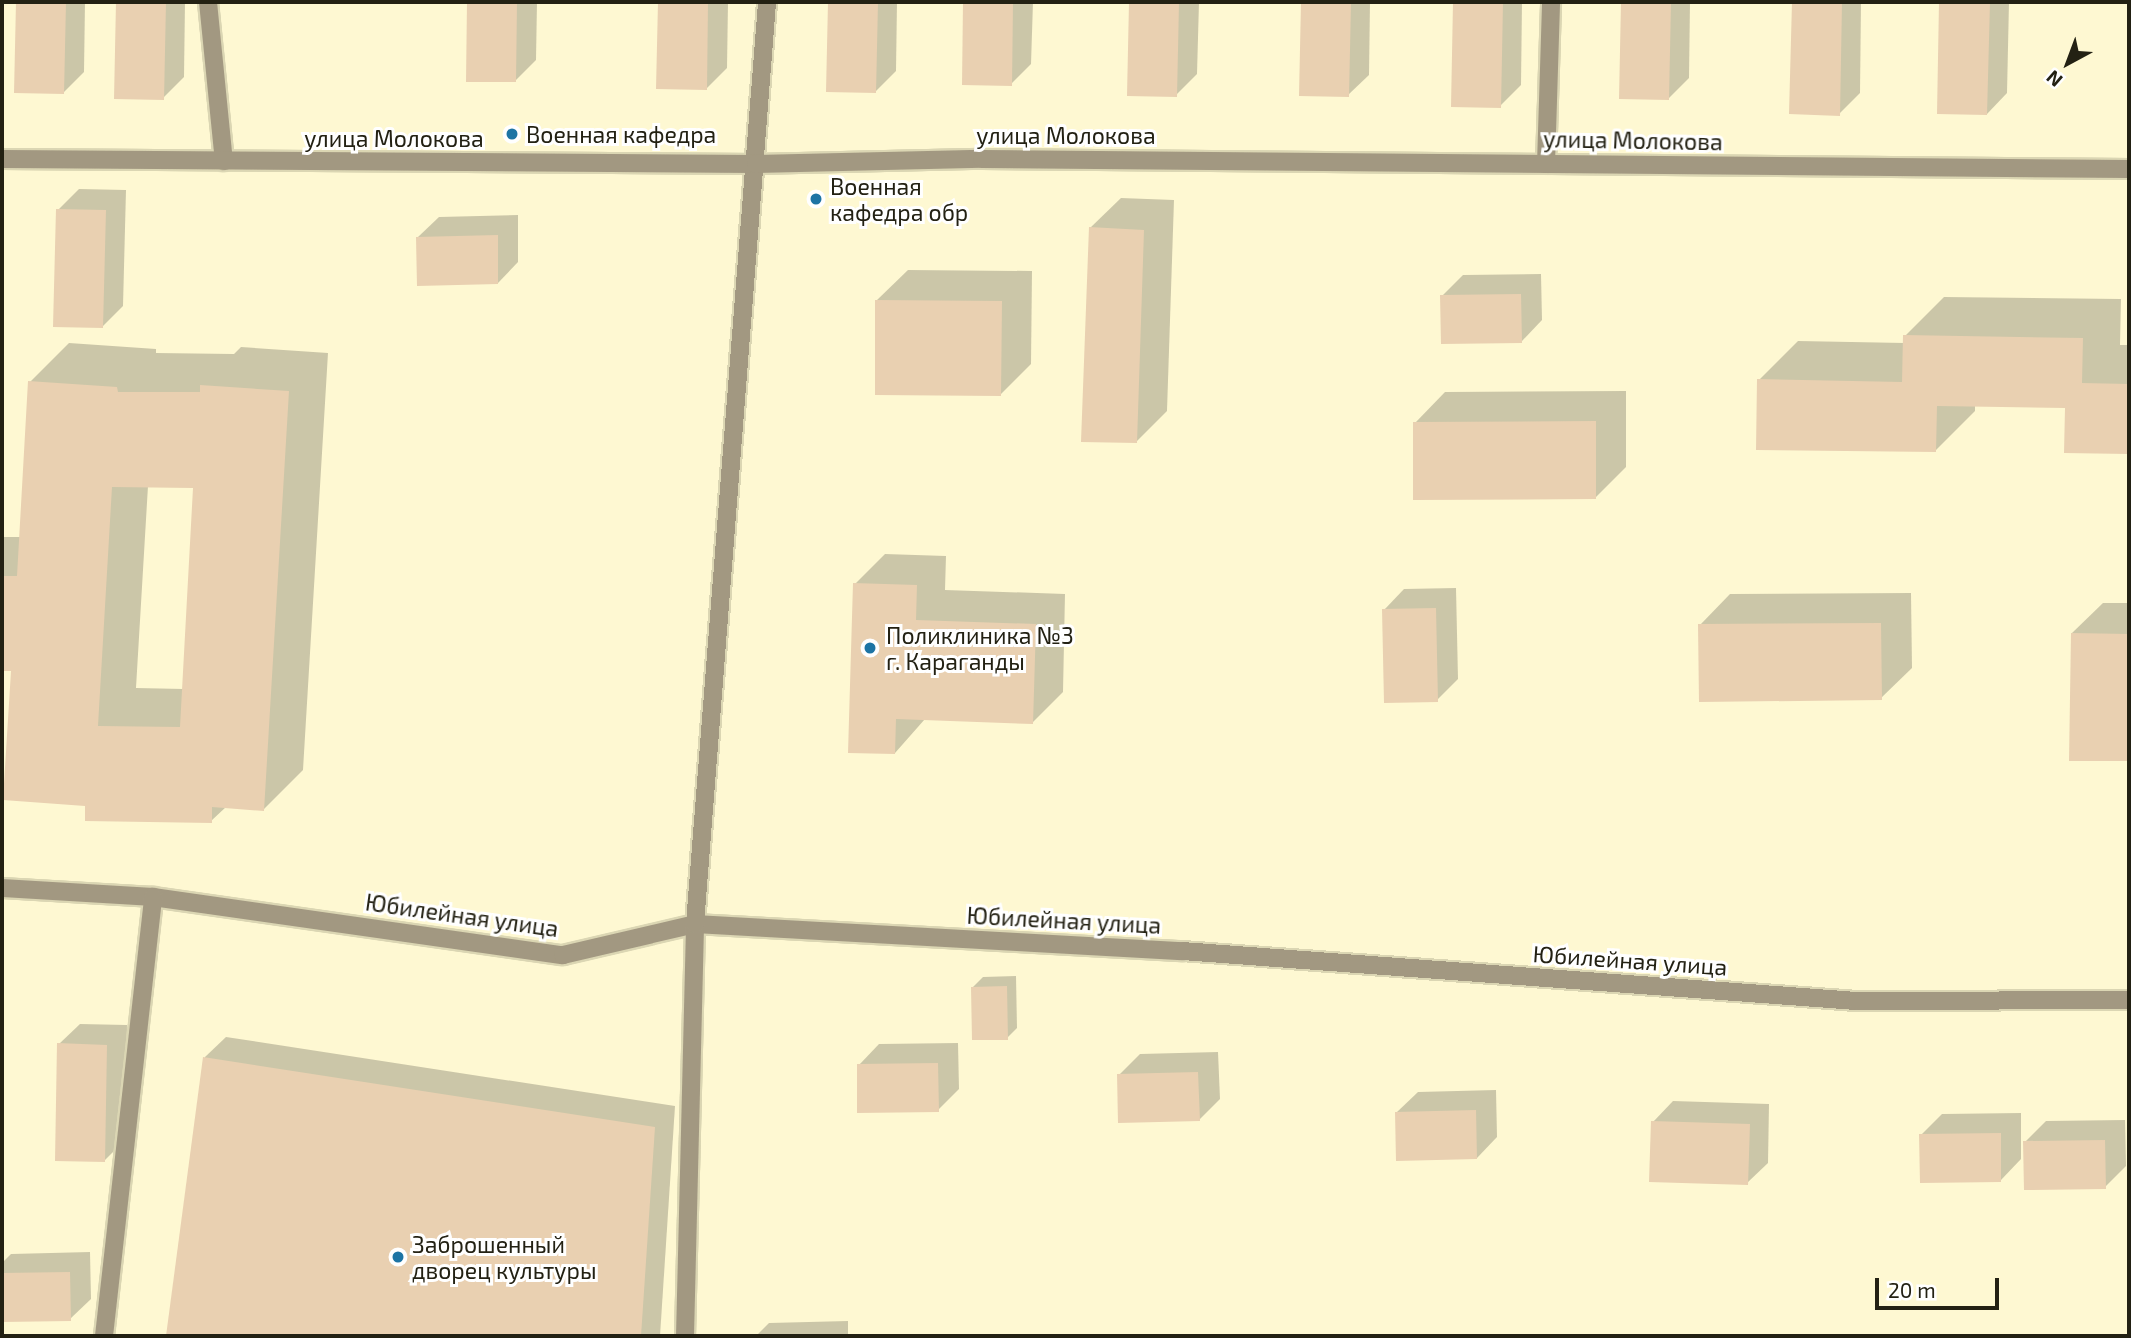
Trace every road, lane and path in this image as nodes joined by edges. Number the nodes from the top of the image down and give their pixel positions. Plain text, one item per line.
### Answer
1 (208, 2) edge
2 (768, 2) edge
3 (1551, 2) edge
4 (2, 159) edge
5 (224, 161) junction
6 (756, 164) junction
7 (1546, 164) junction
8 (2129, 169) edge
9 (2, 888) edge
10 (153, 897) junction
11 (695, 923) junction
12 (2129, 1000) edge
13 (104, 1336) edge
14 (685, 1336) edge

1 - 5 street
2 - 6 street
3 - 7 street
4 - 5 street, улица Молокова
5 - 6 street, улица Молокова
6 - 7 street, улица Молокова
6 - 11 street
7 - 8 street, улица Молокова
9 - 10 street, Юбилейная улица
10 - 11 street, Юбилейная улица
10 - 13 street
11 - 12 street, Юбилейная улица
11 - 14 street

